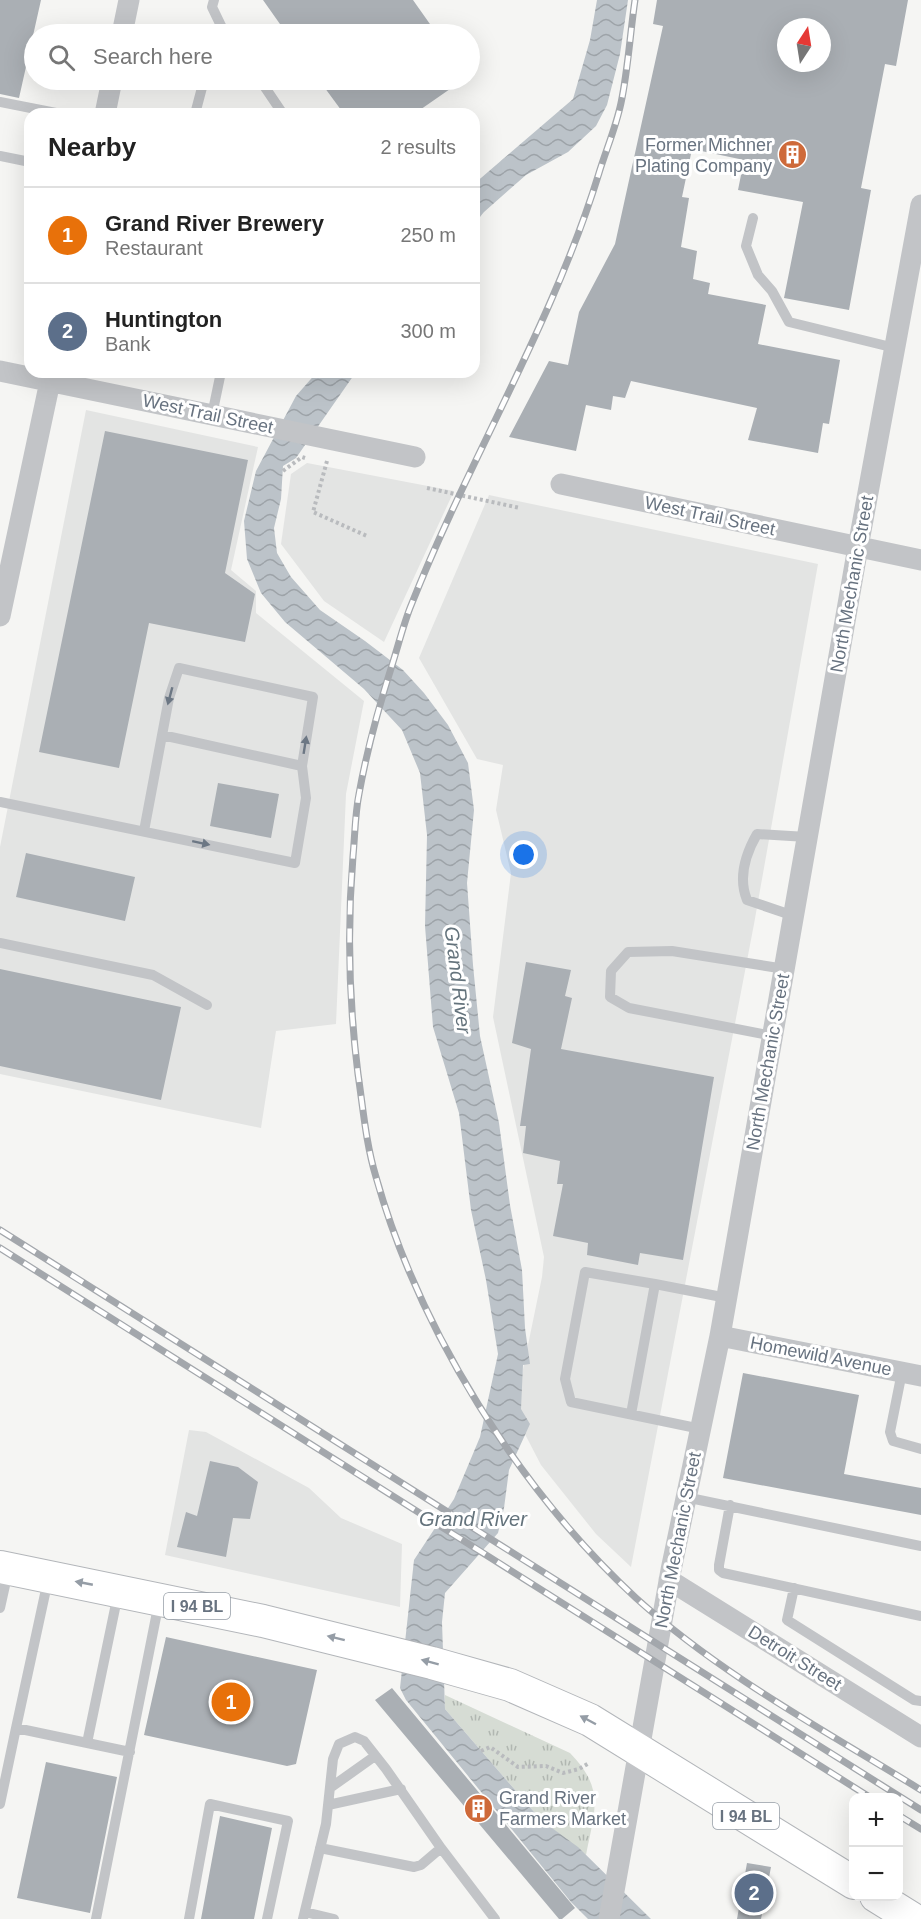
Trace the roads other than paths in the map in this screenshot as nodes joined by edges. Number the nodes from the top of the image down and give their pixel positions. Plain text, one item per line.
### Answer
1 (129, 0) edge
2 (214, 0) edge
3 (124, 24) edge
4 (220, 24) edge
5 (110, 90) edge
6 (201, 90) edge
7 (267, 90) edge
8 (0, 102) edge
9 (30, 108) edge
10 (106, 108) edge
11 (197, 108) edge
12 (279, 108) edge
13 (0, 156) edge
14 (24, 161) edge
15 (921, 205) edge
16 (753, 218) dead end
17 (895, 348) junction
18 (0, 371) edge
19 (24, 374) edge
20 (51, 378) edge
21 (55, 378) edge
22 (220, 378) edge
23 (212, 415) junction
24 (415, 457) dead end
25 (561, 484) dead end
26 (858, 547) junction
27 (921, 560) edge
28 (0, 616) edge
29 (162, 735) junction
30 (302, 766) junction
31 (0, 802) edge
32 (144, 831) junction
33 (807, 837) junction
34 (794, 916) junction
35 (0, 943) edge
36 (784, 969) junction
37 (207, 1005) dead end
38 (773, 1036) junction
39 (655, 1284) junction
40 (727, 1298) junction
41 (720, 1336) junction
42 (911, 1374) edge
43 (631, 1414) junction
44 (701, 1429) junction
45 (921, 1449) edge
46 (685, 1497) junction
47 (730, 1505) junction
48 (921, 1546) edge
49 (4, 1567) edge
50 (48, 1576) junction
51 (669, 1580) junction
52 (794, 1588) junction
53 (118, 1590) junction
54 (160, 1599) junction
55 (0, 1608) edge
56 (921, 1616) edge
57 (921, 1701) edge
58 (16, 1728) junction
59 (921, 1737) edge
60 (87, 1743) junction
61 (638, 1751) junction
62 (130, 1752) junction
63 (375, 1756) junction
64 (330, 1788) junction
65 (401, 1789) junction
66 (0, 1804) edge
67 (328, 1805) junction
68 (320, 1848) junction
69 (441, 1848) junction
70 (849, 1880) edge
71 (884, 1901) edge
72 (304, 1916) edge
73 (96, 1919) edge
74 (189, 1919) edge
75 (267, 1919) edge
76 (334, 1919) edge
77 (495, 1919) edge
78 (609, 1919) edge
79 (913, 1919) edge

1 - 3 street
2 - 4 lane
5 - 10 street
6 - 11 lane
7 - 12 lane
8 - 9 lane
13 - 14 lane
15 - 17 street, North Mechanic Street
16 - 17 lane
17 - 26 street, North Mechanic Street
18 - 19 street, West Trail Street
20 - 28 street
21 - 23 street, West Trail Street
22 - 23 lane
23 - 24 street, West Trail Street
25 - 26 street, West Trail Street
26 - 27 street, West Trail Street
26 - 33 street, North Mechanic Street
29 - 30 lane
30 -> 29 lane
29 - 32 lane
32 -> 30 lane
31 - 32 lane
33 - 34 street, North Mechanic Street
33 - 34 lane
34 - 36 street, North Mechanic Street
35 - 37 lane
36 - 38 street, North Mechanic Street
36 - 38 lane
38 - 40 street, North Mechanic Street
39 - 40 lane
39 - 43 lane
39 - 43 lane
40 - 41 street, North Mechanic Street
41 - 42 street, Homewild Avenue
41 - 44 street, North Mechanic Street
42 - 45 lane
43 - 44 lane
44 - 46 street, North Mechanic Street
46 - 47 lane
46 - 51 street, North Mechanic Street
47 - 48 lane
47 - 52 lane
49 - 50 main road, I 94 BL
49 - 55 lane
53 -> 50 main road, I 94 BL
50 - 58 lane
51 - 59 street, Detroit Street
51 - 61 street, North Mechanic Street
52 - 56 lane
52 - 57 lane
53 - 54 main road, I 94 BL
53 - 60 lane
61 -> 54 main road, I 94 BL
54 - 62 lane
58 - 60 lane
58 - 66 lane
60 - 62 lane
61 - 70 main road, I 94 BL
61 - 78 street, North Mechanic Street
62 - 73 lane
63 - 64 lane
63 - 64 lane
63 - 65 lane
64 - 67 lane
65 - 67 lane
65 - 69 lane
67 - 68 lane
68 - 69 lane
68 - 72 lane
69 - 77 lane
71 - 79 main road
72 - 76 lane
74 - 75 lane

